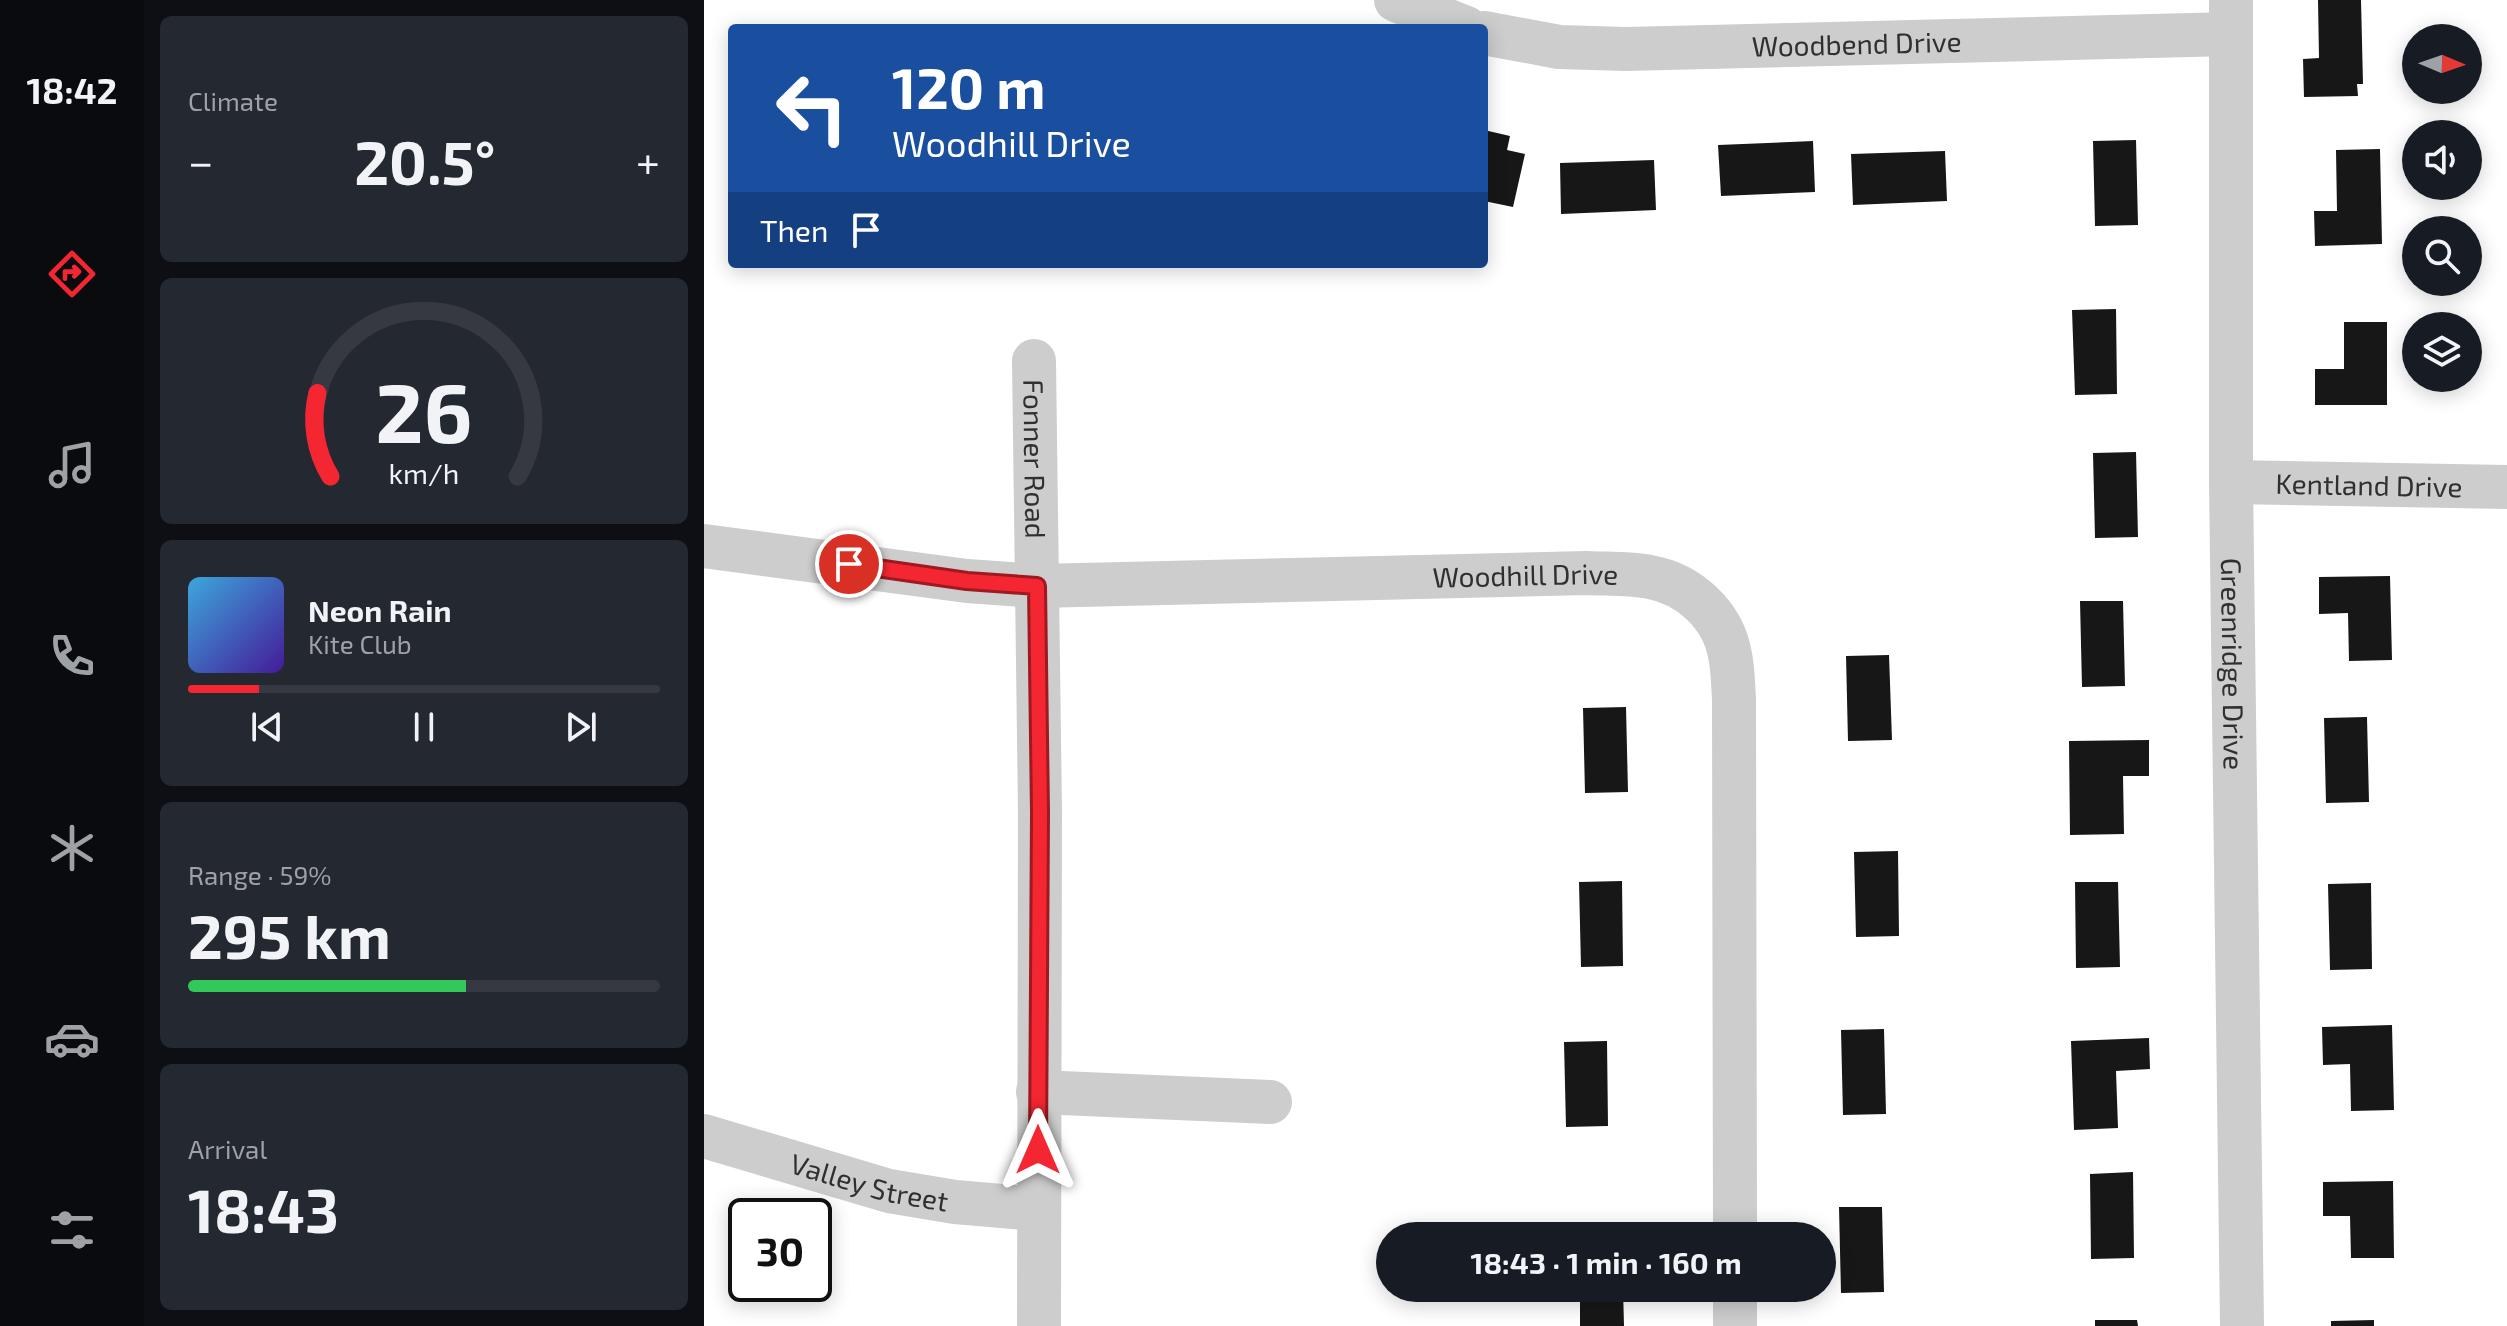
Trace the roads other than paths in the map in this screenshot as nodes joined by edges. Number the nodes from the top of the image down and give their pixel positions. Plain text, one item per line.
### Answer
1 (1396, 0) edge
2 (2231, 17) edge
3 (1456, 24) edge
4 (1488, 34) edge
5 (1034, 361) dead end
6 (2231, 482) junction
7 (2507, 487) edge
8 (704, 546) edge
9 (1037, 586) junction
10 (1038, 1092) junction
11 (1270, 1102) dead end
12 (704, 1136) edge
13 (1038, 1209) junction
14 (1735, 1222) edge
15 (1735, 1302) edge
16 (1039, 1326) edge
17 (1735, 1326) edge
18 (2242, 1326) edge

1 - 3 street
2 - 4 street, Woodbend Drive
2 - 6 street, Greenridge Drive
5 - 9 street, Fonner Road
6 - 7 street, Kentland Drive
6 - 18 street, Greenridge Drive
8 - 9 street, Woodhill Drive
9 - 10 street, Fonner Road
9 - 14 street, Woodhill Drive
10 - 11 street
10 - 13 street, Fonner Road
12 - 13 street, Valley Street
13 - 16 street, Fonner Road
15 - 17 street

